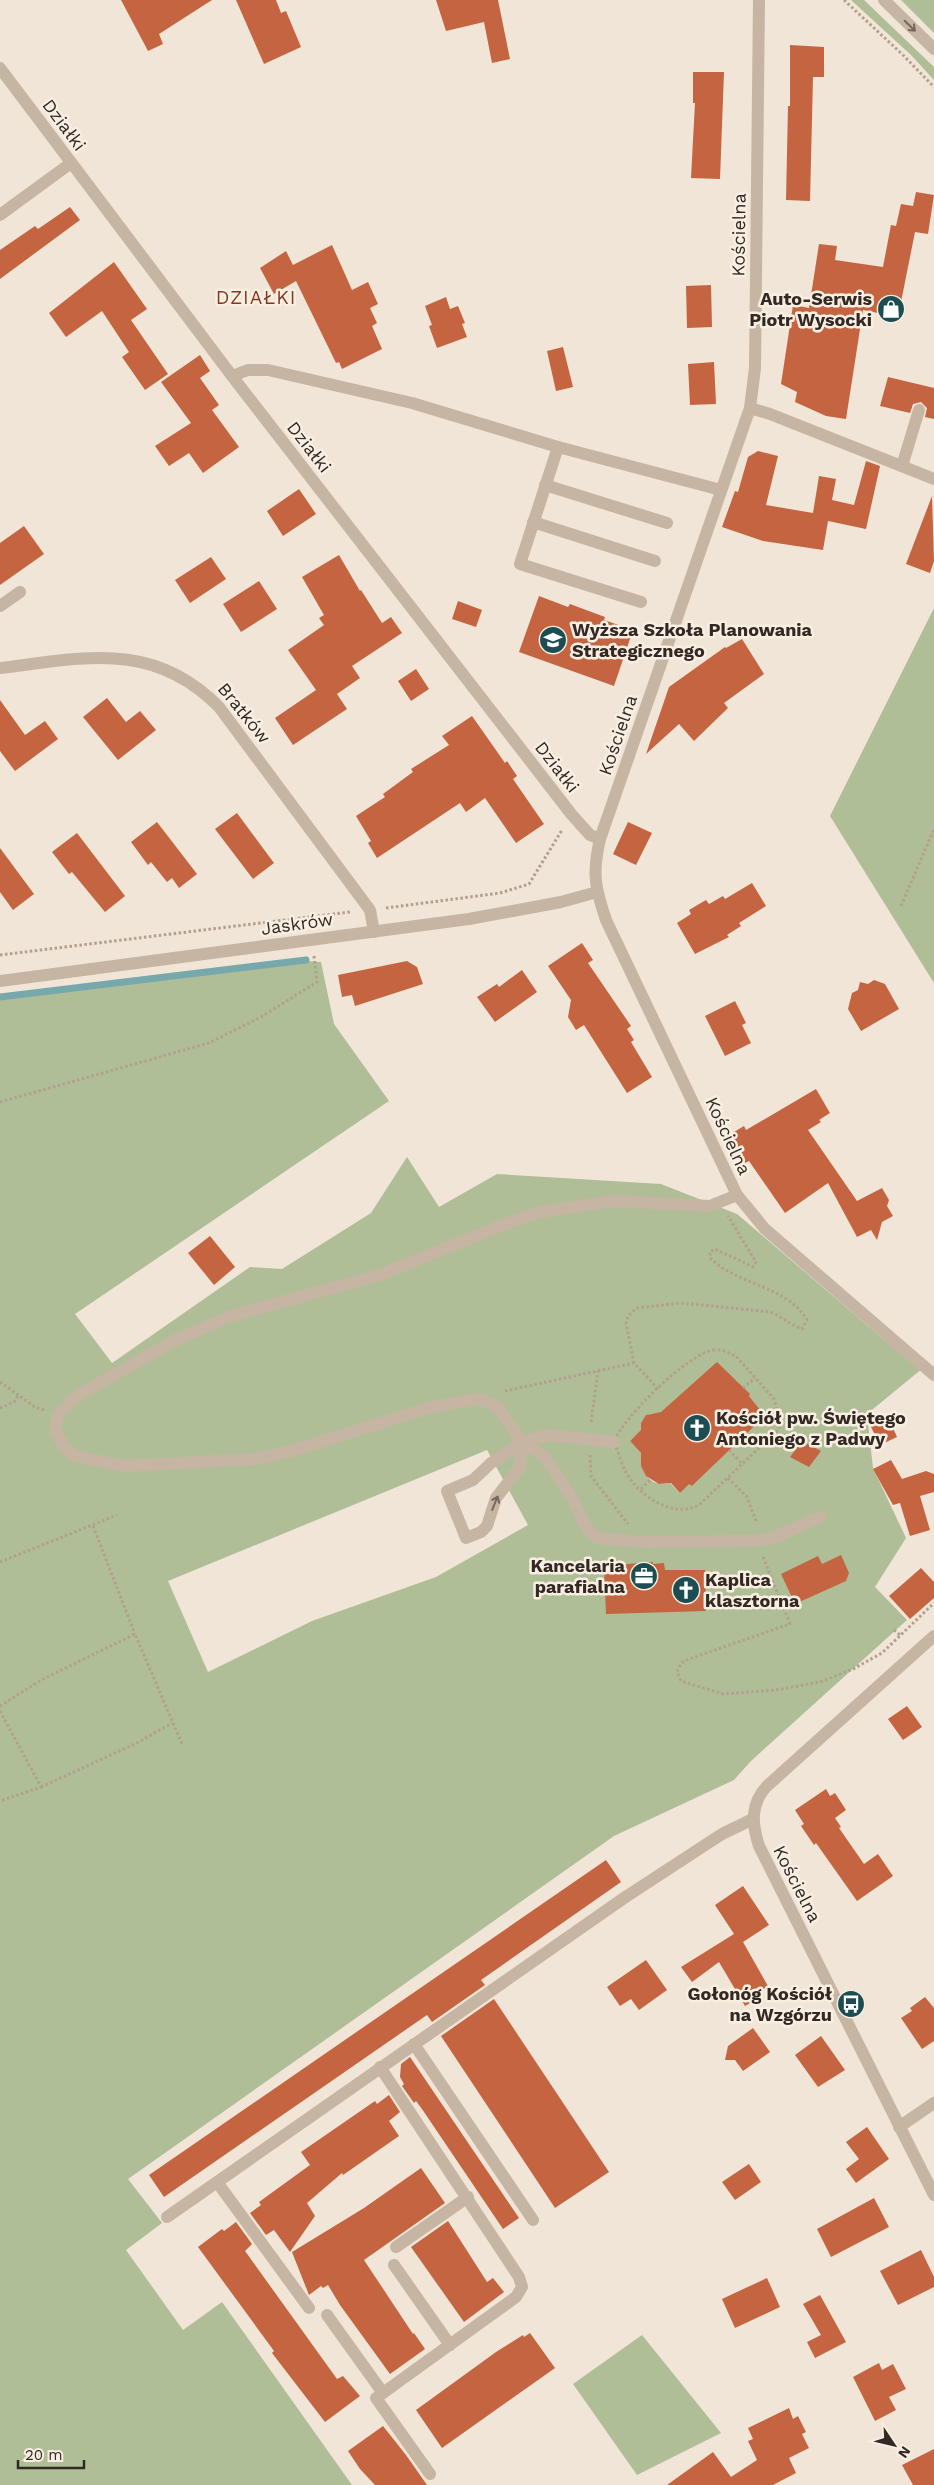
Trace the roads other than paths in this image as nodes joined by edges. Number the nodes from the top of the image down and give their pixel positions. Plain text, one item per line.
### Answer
1 (759, 0) edge
2 (884, 0) edge
3 (934, 49) edge
4 (0, 68) edge
5 (70, 163) junction
6 (0, 215) edge
7 (232, 376) junction
8 (750, 408) junction
9 (919, 410) dead end
10 (558, 447) junction
11 (902, 466) junction
12 (934, 479) edge
13 (545, 485) junction
14 (721, 490) junction
15 (533, 522) junction
16 (667, 523) dead end
17 (655, 561) dead end
18 (20, 592) dead end
19 (641, 602) dead end
20 (0, 606) edge
21 (0, 668) edge
22 (600, 839) junction
23 (597, 892) junction
24 (374, 932) junction
25 (0, 981) edge
26 (737, 1195) junction
27 (934, 1375) edge
28 (522, 1442) junction
29 (614, 1442) road end
30 (820, 1517) dead end
31 (934, 1636) edge
32 (753, 1819) junction
33 (414, 2044) junction
34 (380, 2068) junction
35 (934, 2103) edge
36 (899, 2127) junction
37 (217, 2182) junction
38 (934, 2195) edge
39 (468, 2197) junction
40 (168, 2217) dead end
41 (533, 2220) dead end
42 (396, 2247) dead end
43 (394, 2265) dead end
44 (309, 2308) dead end
45 (327, 2315) dead end
46 (450, 2345) junction
47 (383, 2393) junction
48 (430, 2474) dead end

1 - 8 street, Kościelna
2 -> 3 street
4 - 5 street, Działki
5 - 6 street
5 - 7 street, Działki
7 - 10 street
7 - 22 street, Działki
8 - 11 street
8 - 14 street, Kościelna
9 - 11 street
10 - 13 street
10 - 14 street
11 - 12 street
13 - 15 street
13 - 16 street
14 - 22 street, Kościelna
15 - 17 street
15 - 19 street
18 - 20 street
21 - 24 street, Bratków
22 - 23 street, Kościelna
23 - 24 street, Jaskrów
23 - 26 street, Kościelna
24 - 25 street, Jaskrów
26 - 27 street, Kościelna
26 - 28 street
28 -> 28 street
28 - 29 street
28 - 30 street
31 - 32 street
32 - 33 street
32 - 36 street, Kościelna
33 - 34 street
33 - 41 street
34 - 37 street
34 - 39 street
35 - 36 street
36 - 38 street, Kościelna
37 - 40 street
37 - 44 street
39 - 42 street
39 - 46 street
43 - 46 street
45 - 47 street
46 - 47 street
47 - 48 street

